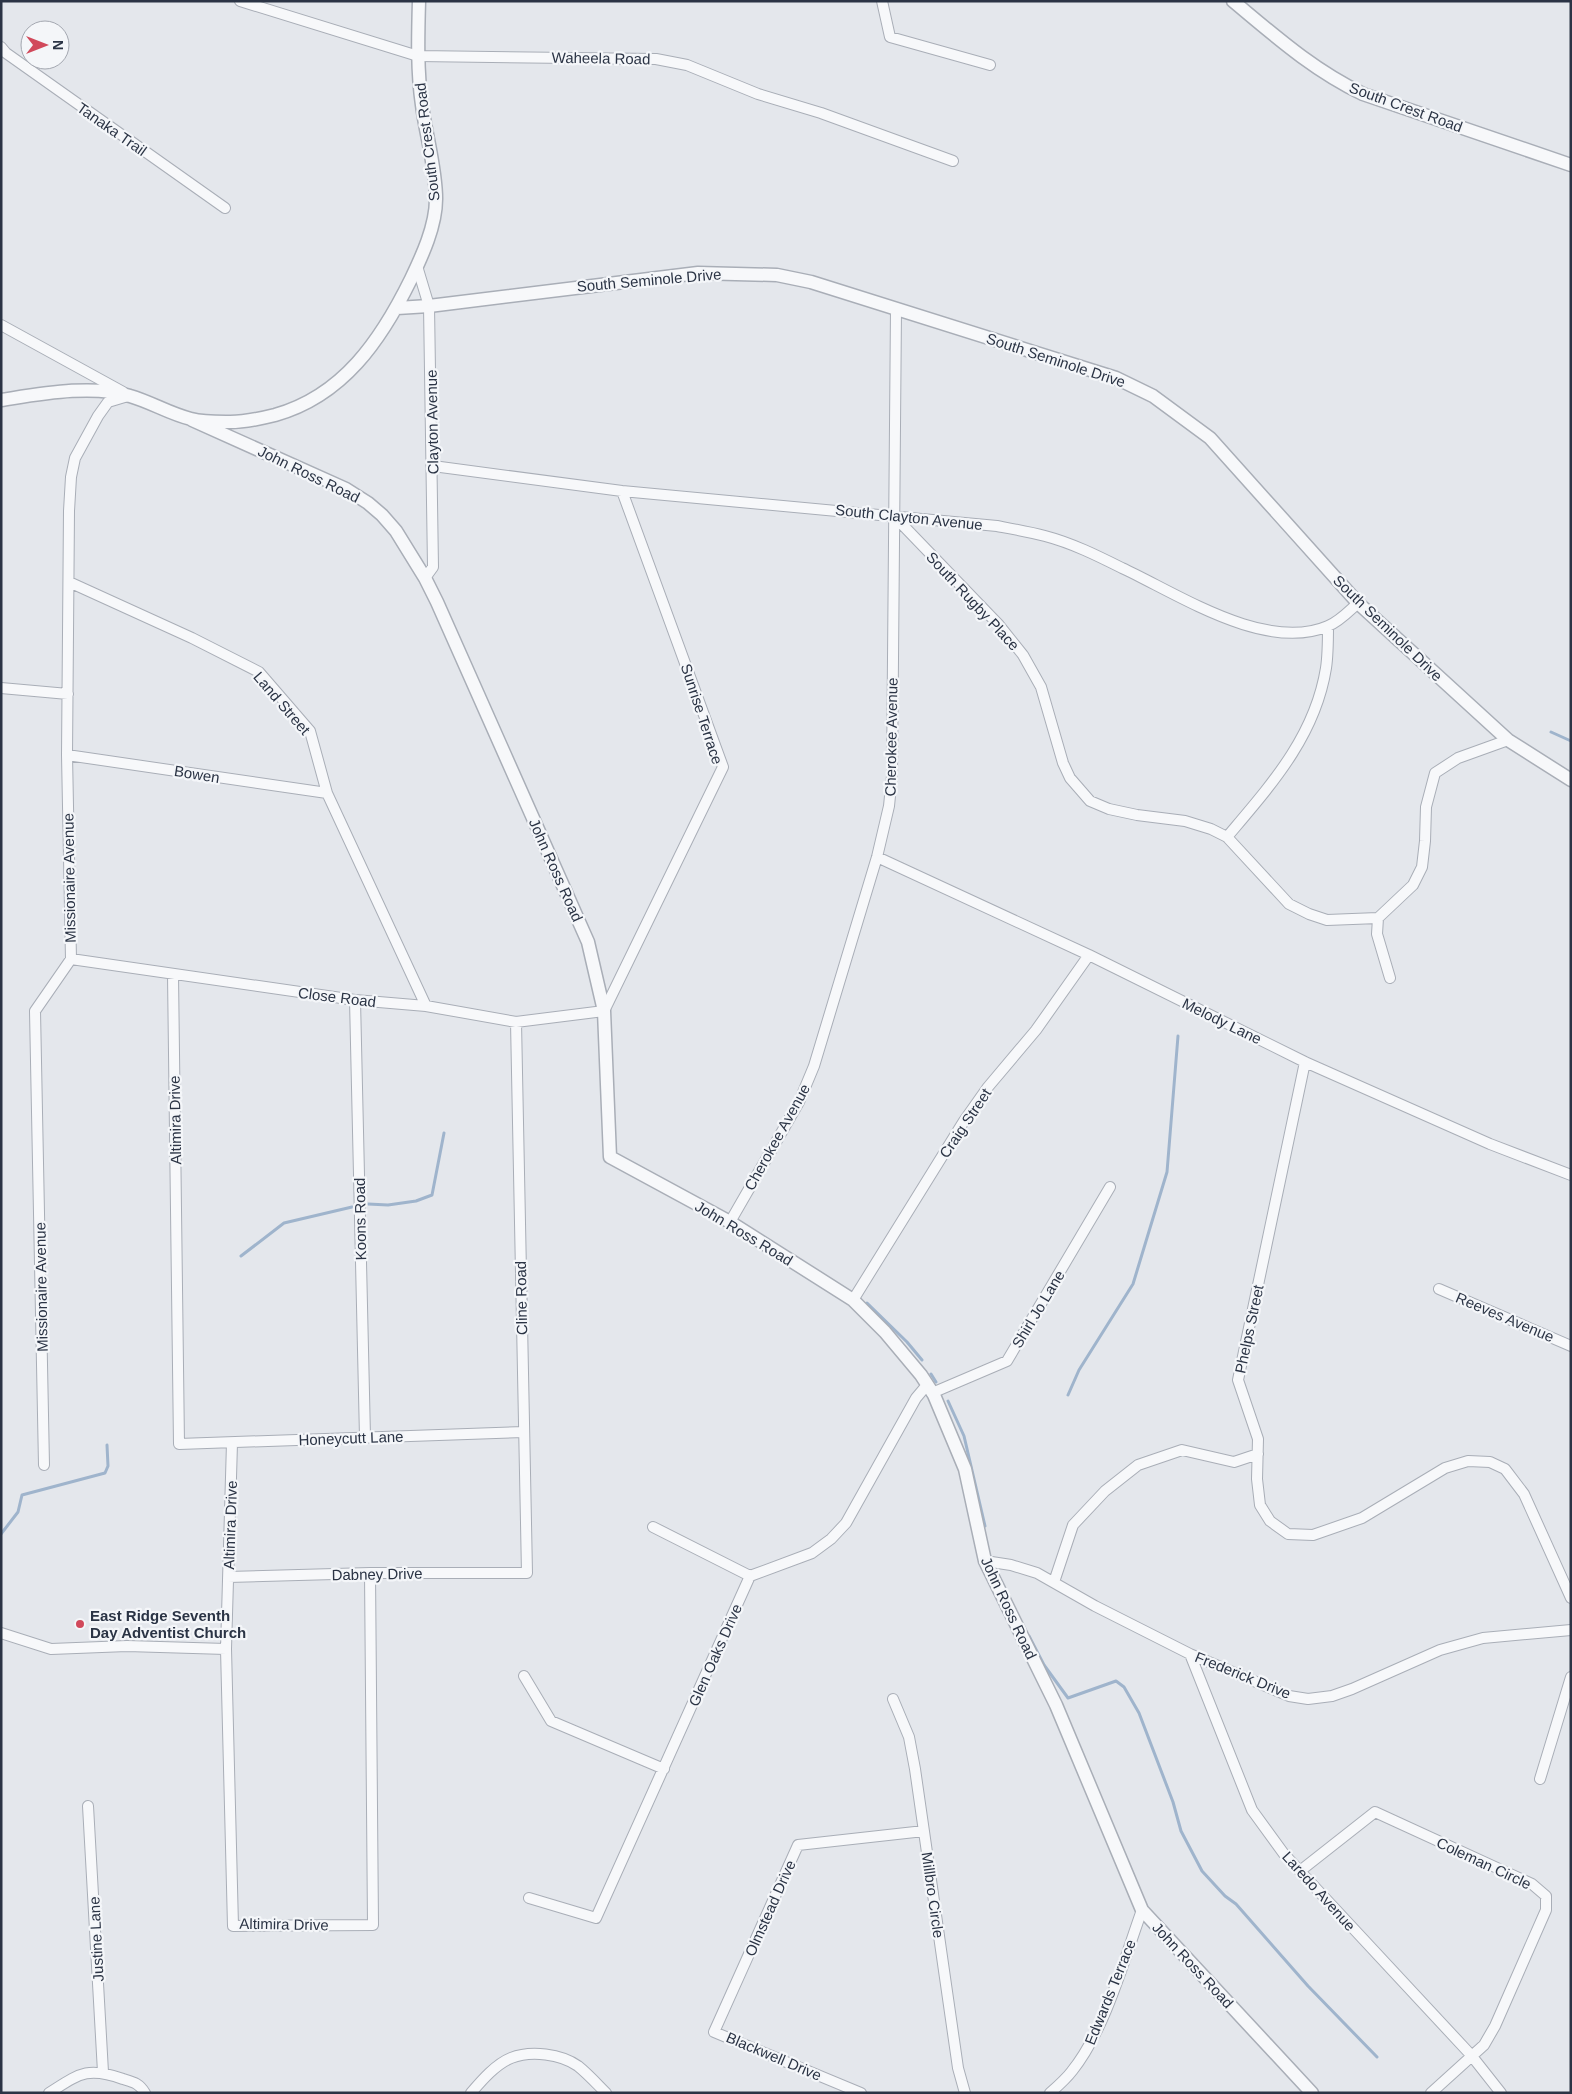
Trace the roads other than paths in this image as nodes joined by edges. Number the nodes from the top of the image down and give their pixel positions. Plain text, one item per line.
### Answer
1 (240, 1) edge
2 (419, 1) edge
3 (882, 1) edge
4 (1233, 1) edge
5 (1, 47) edge
6 (418, 56) junction
7 (990, 65) dead end
8 (953, 161) dead end
9 (1571, 165) edge
10 (226, 208) dead end
11 (417, 266) junction
12 (429, 306) junction
13 (397, 308) junction
14 (896, 309) junction
15 (1, 326) edge
16 (129, 395) junction
17 (1, 400) edge
18 (192, 420) junction
19 (433, 466) junction
20 (622, 491) junction
21 (894, 516) junction
22 (425, 578) junction
23 (68, 582) junction
24 (1358, 602) junction
25 (1328, 626) junction
26 (1, 688) edge
27 (68, 694) junction
28 (1508, 740) junction
29 (67, 754) junction
30 (1571, 780) edge
31 (327, 794) junction
32 (1227, 837) junction
33 (877, 857) junction
34 (1378, 918) junction
35 (1089, 955) junction
36 (71, 959) junction
37 (173, 975) junction
38 (1390, 978) dead end
39 (355, 1000) junction
40 (426, 1006) junction
41 (604, 1011) junction
42 (516, 1022) junction
43 (1305, 1062) junction
44 (1571, 1175) edge
45 (1110, 1187) dead end
46 (730, 1222) junction
47 (1439, 1289) dead end
48 (853, 1300) junction
49 (1571, 1346) edge
50 (930, 1389) junction
51 (524, 1432) junction
52 (365, 1437) junction
53 (232, 1443) junction
54 (179, 1444) joint
55 (1258, 1454) junction
56 (44, 1465) dead end
57 (653, 1527) dead end
58 (985, 1561) junction
59 (370, 1573) junction
60 (527, 1573) joint
61 (750, 1576) junction
62 (228, 1577) junction
63 (1054, 1582) junction
64 (1571, 1598) edge
65 (1571, 1630) edge
66 (1, 1633) edge
67 (226, 1649) junction
68 (1190, 1654) junction
69 (524, 1676) dead end
70 (1571, 1677) edge
71 (893, 1699) dead end
72 (664, 1769) junction
73 (1540, 1779) dead end
74 (88, 1806) dead end
75 (924, 1831) junction
76 (1300, 1871) junction
77 (529, 1898) dead end
78 (1142, 1910) junction
79 (714, 2032) joint
80 (1471, 2056) junction
81 (103, 2072) junction
82 (49, 2093) edge
83 (145, 2093) edge
84 (471, 2093) edge
85 (606, 2093) edge
86 (861, 2093) edge
87 (964, 2093) edge
88 (1050, 2093) edge
89 (1312, 2093) edge
90 (1431, 2093) edge
91 (1501, 2093) edge

1 - 6 street, Waheela Road
2 - 6 street, South Crest Road
3 - 7 street
4 - 9 street, South Crest Road
5 - 10 street, Tanaka Trail
6 - 8 street, Waheela Road
6 - 11 street, South Crest Road
11 - 12 street, Clayton Avenue
11 - 13 street, South Crest Road
12 - 13 street, South Seminole Drive
12 - 14 street, South Seminole Drive
12 - 19 street, Clayton Avenue
13 - 18 street, South Crest Road
14 - 21 street, Cherokee Avenue
14 - 24 street, South Seminole Drive
15 - 16 street
16 - 17 street, South Crest Road
16 - 18 street, South Crest Road
16 - 23 street, Missionaire Avenue
18 - 22 street, John Ross Road
19 - 20 street, South Clayton Avenue
19 - 22 street, Clayton Avenue
20 - 21 street, South Clayton Avenue
20 - 41 street, Sunrise Terrace
21 - 25 street, South Clayton Avenue
21 - 32 street, South Rugby Place
21 - 33 street, Cherokee Avenue
22 - 41 street, John Ross Road
23 - 27 street, Missionaire Avenue
23 - 31 street, Land Street
24 - 25 street, South Clayton Avenue
24 - 28 street, South Seminole Drive
25 - 32 street
26 - 27 street
27 - 29 street, Missionaire Avenue
28 - 30 street, South Seminole Drive
28 - 34 street
29 - 31 street, Bowen
29 - 36 street, Missionaire Avenue
31 - 40 street, Land Street
32 - 34 street, South Rugby Place
33 - 35 street, Melody Lane
33 - 46 street, Cherokee Avenue
34 - 38 street
35 - 43 street, Melody Lane
35 - 48 street, Craig Street
36 - 37 street, Close Road
36 - 56 street, Missionaire Avenue
37 - 39 street, Close Road
37 - 54 street, Altimira Drive
39 - 40 street, Close Road
39 - 52 street, Koons Road
40 - 42 street, Close Road
41 - 42 street, Close Road
41 - 46 street, John Ross Road
42 - 51 street, Cline Road
43 - 44 street, Melody Lane
43 - 55 street, Phelps Street
45 - 50 street, Shirl Jo Lane
46 - 48 street, John Ross Road
47 - 49 street, Reeves Avenue
48 - 50 street, John Ross Road
50 - 58 street, John Ross Road
50 - 61 street
51 - 52 street, Honeycutt Lane
51 - 60 street, Cline Road
52 - 53 street, Honeycutt Lane
53 - 54 street, Honeycutt Lane
53 - 62 street, Altimira Drive
55 - 63 street
55 - 64 street, Phelps Street
57 - 61 street
58 - 63 street, Frederick Drive
58 - 78 street, John Ross Road
59 - 60 street, Dabney Drive
59 - 62 street, Dabney Drive
59 - 67 street, Altimira Drive
61 - 72 street, Glen Oaks Drive
62 - 67 street, Altimira Drive
63 - 68 street, Frederick Drive
65 - 68 street, Frederick Drive
66 - 67 street
68 - 76 street, Laredo Avenue
69 - 72 street
70 - 73 street
71 - 75 street, Millbro Circle
72 - 77 street, Glen Oaks Drive
74 - 81 street, Justine Lane
75 - 79 street, Olmstead Drive
75 - 87 street, Millbro Circle
76 - 80 street, Laredo Avenue
76 - 80 street, Coleman Circle
78 - 88 street, Edwards Terrace
78 - 89 street, John Ross Road
79 - 86 street, Blackwell Drive
80 - 90 street, Coleman Circle
80 - 91 street, Laredo Avenue
81 - 82 street
81 - 83 street
84 - 85 street

